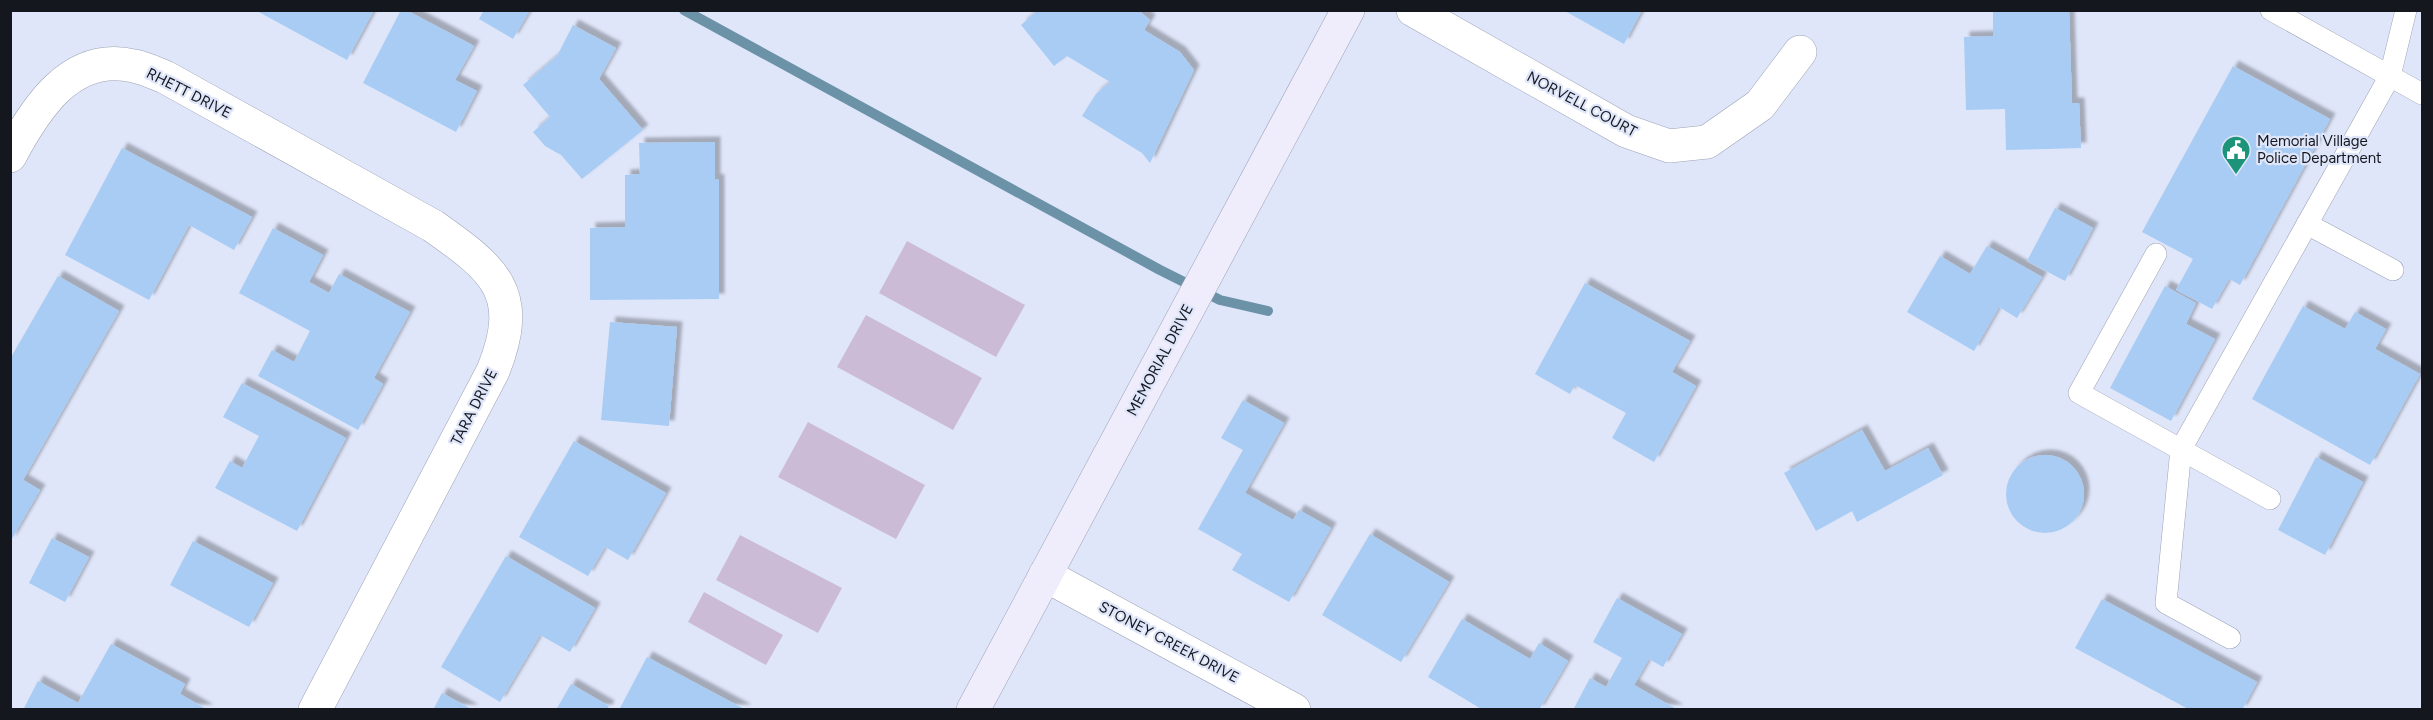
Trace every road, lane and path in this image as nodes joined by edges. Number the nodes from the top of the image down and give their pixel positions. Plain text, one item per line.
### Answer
1 (1348, 10) edge
2 (1413, 10) edge
3 (2271, 10) edge
4 (2406, 10) edge
5 (1800, 52) dead end
6 (2390, 76) junction
7 (2422, 94) edge
8 (10, 156) edge
9 (326, 167) joint
10 (2307, 224) junction
11 (2156, 254) dead end
12 (2393, 270) dead end
13 (2181, 449) junction
14 (2270, 499) dead end
15 (1045, 575) junction
16 (2230, 638) dead end
17 (315, 710) edge
18 (973, 710) edge
19 (1294, 710) edge

1 - 15 street, MEMORIAL DRIVE
2 - 5 street, NORVELL COURT
3 - 6 lane
4 - 6 lane
6 - 7 lane
6 - 10 lane
8 - 9 street, RHETT DRIVE
9 - 17 street, TARA DRIVE
10 - 12 lane
10 - 13 lane
11 - 13 lane
13 - 14 lane
13 - 16 lane
15 - 18 street, MEMORIAL DRIVE
15 - 19 street, STONEY CREEK DRIVE

